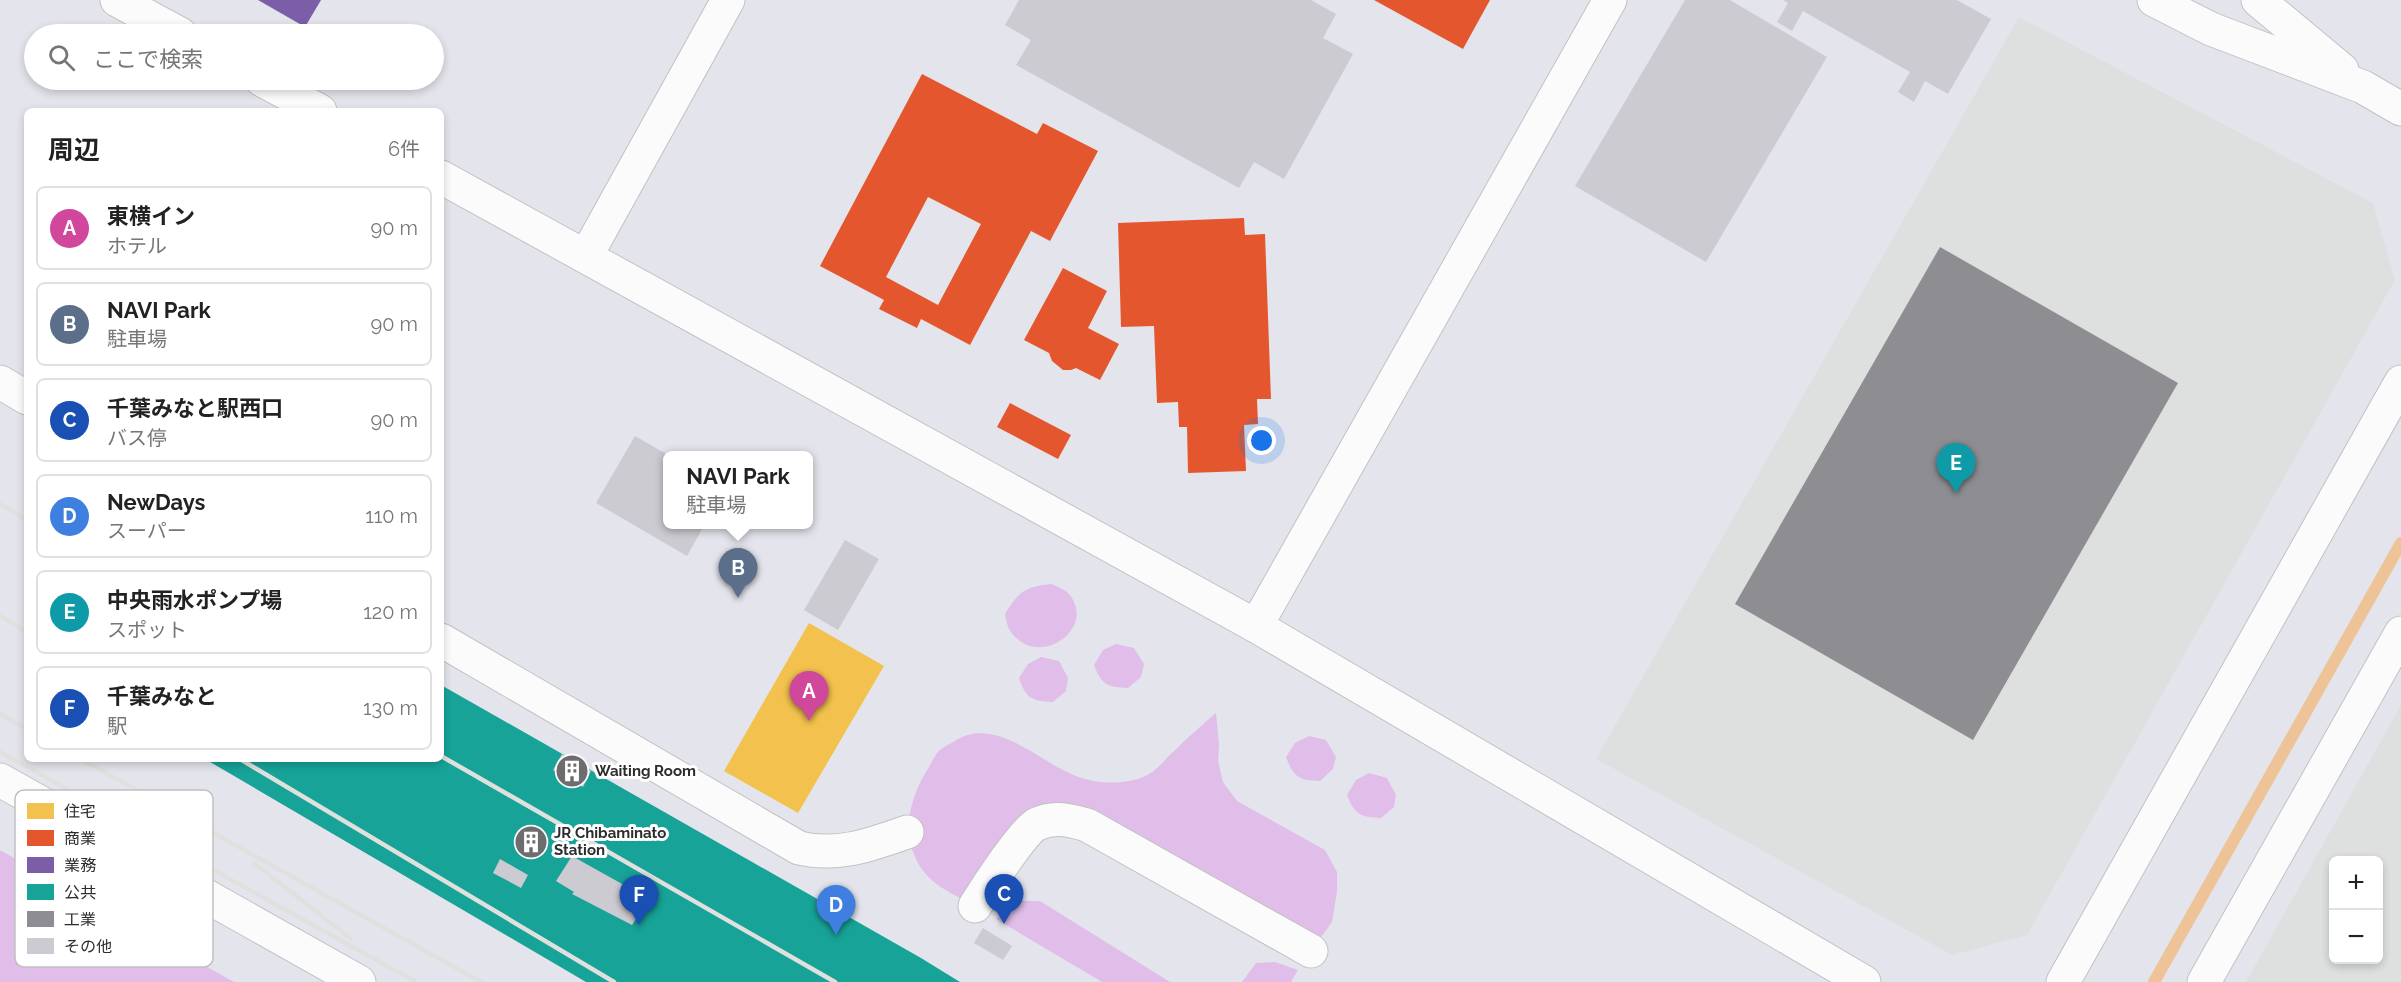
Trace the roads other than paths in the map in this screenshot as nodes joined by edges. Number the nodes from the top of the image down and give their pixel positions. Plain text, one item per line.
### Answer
1 (117, 0) edge
2 (728, 0) edge
3 (1610, 0) edge
4 (2154, 0) edge
5 (2258, 0) edge
6 (161, 24) edge
7 (2363, 87) junction
8 (281, 90) edge
9 (314, 108) edge
10 (2401, 109) edge
11 (444, 179) edge
12 (586, 256) junction
13 (0, 382) edge
14 (2401, 382) edge
15 (24, 396) edge
16 (1256, 626) junction
17 (2401, 633) edge
18 (444, 642) edge
19 (0, 780) edge
20 (17, 790) edge
21 (907, 832) dead end
22 (213, 904) edge
23 (975, 906) dead end
24 (1311, 951) dead end
25 (341, 978) edge
26 (1864, 982) edge
27 (2063, 982) edge
28 (2204, 982) edge

1 - 6 street
2 - 12 street
3 - 16 street
4 - 7 street
5 - 7 street
7 - 10 street
8 - 9 street
11 - 12 street
12 - 16 street
13 - 15 street
14 - 27 street
16 - 26 street
17 - 28 street
18 - 21 street
19 - 20 street
22 - 25 street
23 - 24 street

